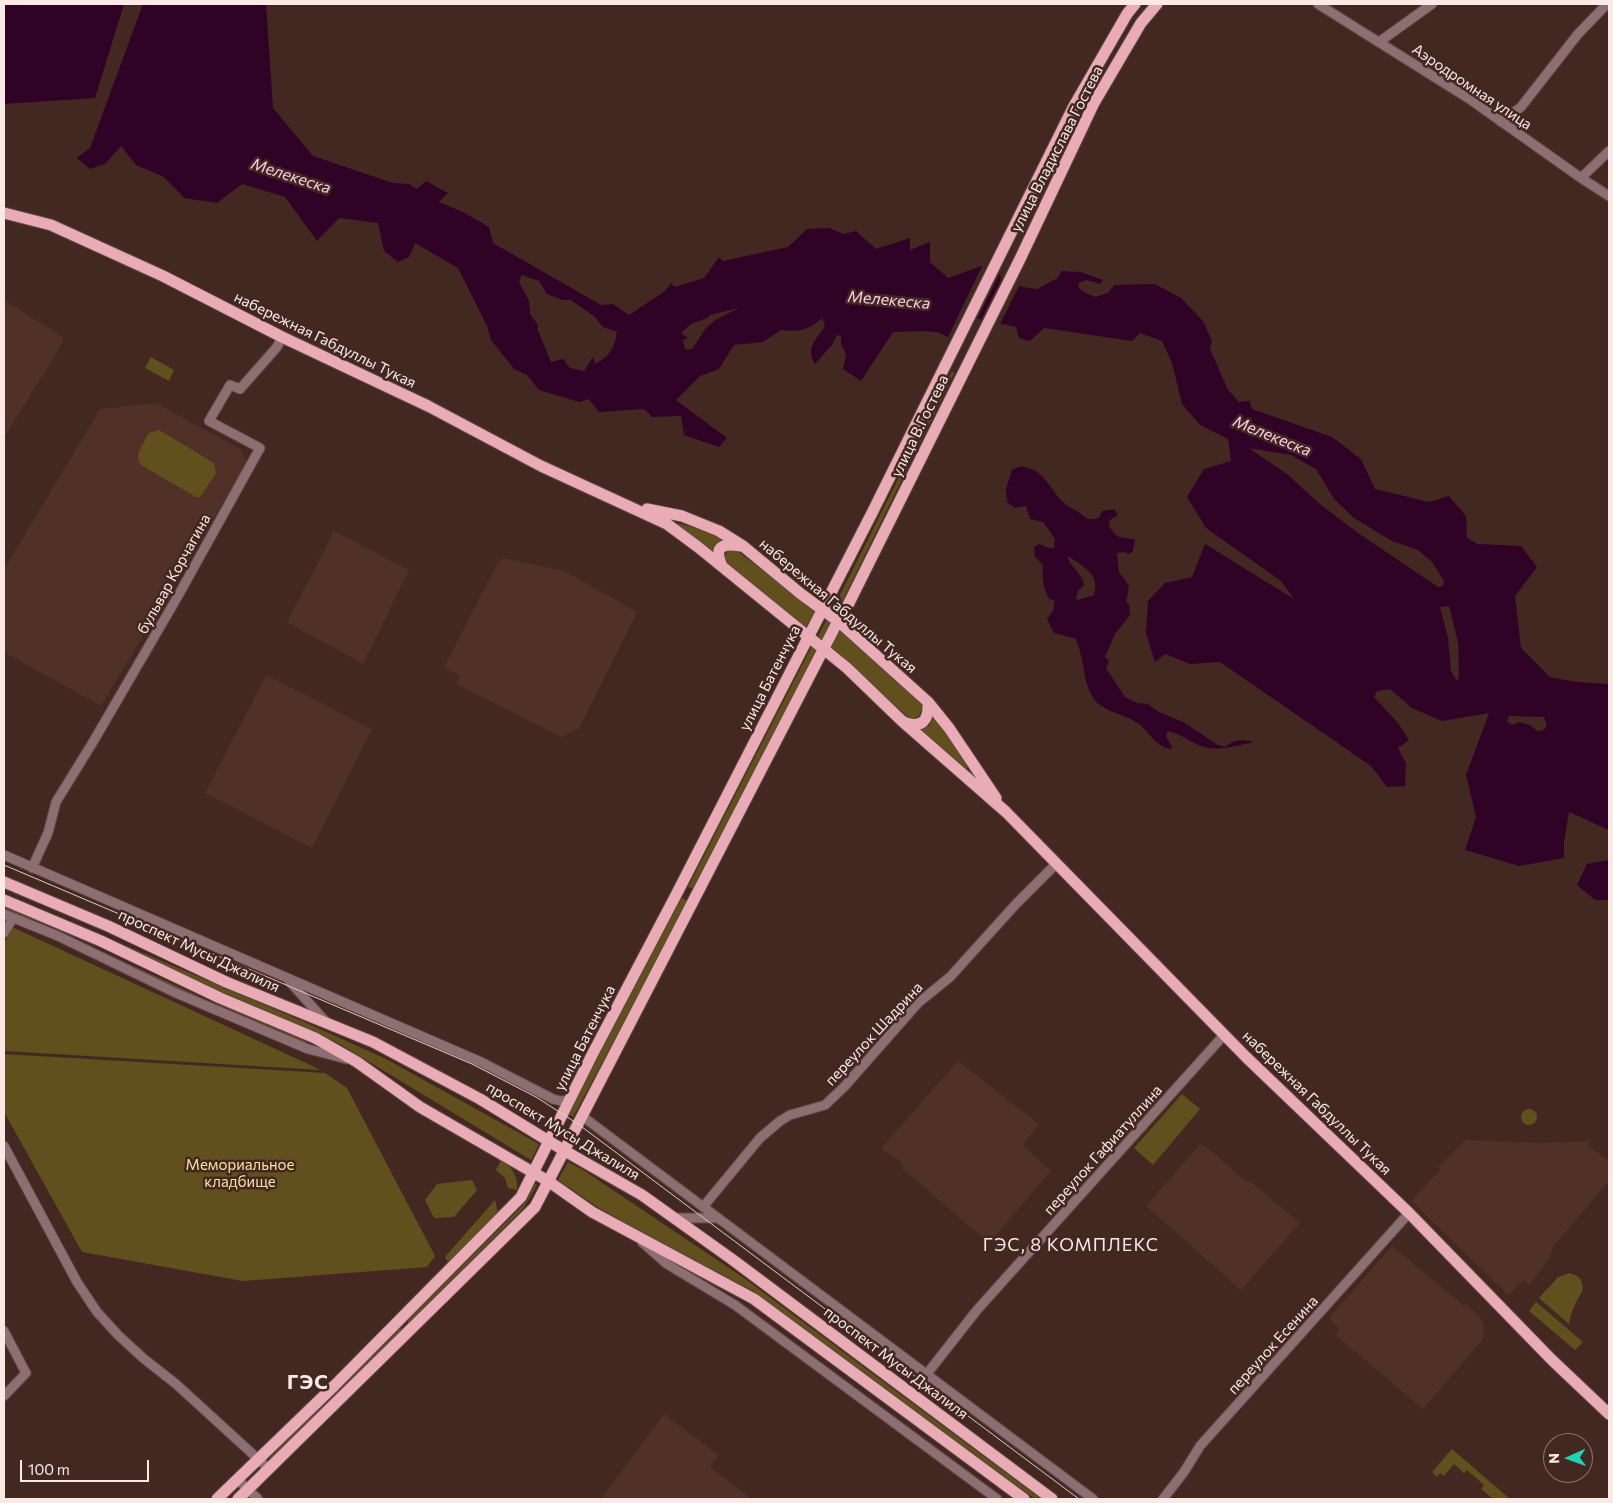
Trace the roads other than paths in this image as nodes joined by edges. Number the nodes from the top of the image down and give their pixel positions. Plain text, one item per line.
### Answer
1 (1134, 4) edge
2 (1157, 4) edge
3 (1318, 4) edge
4 (1432, 4) edge
5 (1608, 4) edge
6 (1379, 42) junction
7 (1502, 122) junction
8 (1609, 151) edge
9 (1580, 178) junction
10 (1609, 196) edge
11 (4, 213) edge
12 (1003, 250) joint
13 (1020, 259) joint
14 (282, 338) junction
15 (628, 506) junction
16 (873, 511) joint
17 (743, 546) junction
18 (723, 567) junction
19 (822, 609) junction
20 (838, 621) junction
21 (809, 636) junction
22 (824, 648) junction
23 (928, 702) junction
24 (902, 721) junction
25 (1006, 812) junction
26 (4, 855) edge
27 (1056, 864) junction
28 (32, 868) junction
29 (4, 882) edge
30 (676, 895) junction
31 (4, 900) edge
32 (692, 906) junction
33 (8, 916) edge
34 (4, 933) edge
35 (284, 977) junction
36 (329, 1025) junction
37 (1224, 1035) junction
38 (357, 1062) junction
39 (569, 1100) junction
40 (582, 1116) junction
41 (549, 1141) junction
42 (4, 1146) edge
43 (565, 1151) junction
44 (534, 1172) junction
45 (548, 1180) junction
46 (702, 1207) junction
47 (1409, 1213) junction
48 (674, 1218) junction
49 (716, 1218) junction
50 (636, 1237) junction
51 (405, 1315) junction
52 (415, 1326) junction
53 (4, 1330) edge
54 (926, 1375) junction
55 (4, 1396) edge
56 (1609, 1414) edge
57 (257, 1458) junction
58 (268, 1469) junction
59 (237, 1479) junction
60 (248, 1490) junction
61 (217, 1499) edge
62 (238, 1499) edge
63 (258, 1499) edge
64 (997, 1499) edge
65 (1024, 1499) edge
66 (1052, 1499) edge
67 (1093, 1499) edge
68 (1163, 1499) edge

1 - 12 main road, улица Владислава Гостева
2 - 13 main road, улица Владислава Гостева
3 - 6 street, Аэродромная улица
4 - 6 street
5 - 7 street
6 - 7 street, Аэродромная улица
7 - 9 street, Аэродромная улица
8 - 9 street
9 - 10 street, Аэродромная улица
11 - 14 main road, набережная Габдуллы Тукая
12 - 16 main road, улица В.Гостева
13 - 20 main road, улица В.Гостева
14 - 15 main road, набережная Габдуллы Тукая
14 - 28 street, бульвар Корчагина
15 - 17 main road, набережная Габдуллы Тукая
15 - 18 main road, набережная Габдуллы Тукая
16 - 19 main road, улица Батенчука
17 - 18 main road
17 - 19 main road, набережная Габдуллы Тукая
18 - 21 main road, набережная Габдуллы Тукая
19 - 20 main road, набережная Габдуллы Тукая
19 - 21 main road, улица Батенчука
20 - 22 main road
20 - 23 main road, набережная Габдуллы Тукая
21 - 22 main road, набережная Габдуллы Тукая
21 - 30 main road, улица Батенчука
22 - 24 main road, набережная Габдуллы Тукая
22 - 32 main road
23 - 24 main road
23 - 25 main road, набережная Габдуллы Тукая
24 - 25 main road, набережная Габдуллы Тукая
25 - 27 main road, набережная Габдуллы Тукая
26 - 28 street
27 - 37 main road, набережная Габдуллы Тукая
27 - 46 street, переулок Шадрина
28 - 35 street
29 - 36 main road, проспект Мусы Джалиля
30 - 32 main road
30 - 39 main road, улица Батенчука
31 - 38 main road
32 - 40 main road
33 - 34 street
33 - 38 street
35 - 36 street
35 - 39 street
36 - 41 main road, проспект Мусы Джалиля
37 - 47 main road, набережная Габдуллы Тукая
37 - 54 street, переулок Гафиатуллина
38 - 44 main road
39 - 41 main road, улица Батенчука
40 - 43 main road
40 - 46 street
41 - 43 main road, проспект Мусы Джалиля
41 - 44 main road, улица Батенчука
42 - 57 street
43 - 45 main road
43 - 48 main road, проспект Мусы Джалиля
44 - 45 main road
44 - 51 main road, улица Батенчука
45 - 50 main road
45 - 52 main road
46 - 49 street
47 - 56 main road, набережная Габдуллы Тукая
47 - 68 street, переулок Есенина
48 - 49 street
48 - 66 main road, проспект Мусы Джалиля
49 - 54 street
50 - 64 street
50 - 65 main road
51 - 52 main road
51 - 57 main road, улица Батенчука
52 - 58 main road
53 - 55 street
54 - 67 street
57 - 58 street
57 - 59 main road, улица Батенчука
58 - 60 main road
59 - 60 street
59 - 61 main road, улица Батенчука
60 - 62 main road
60 - 63 street

